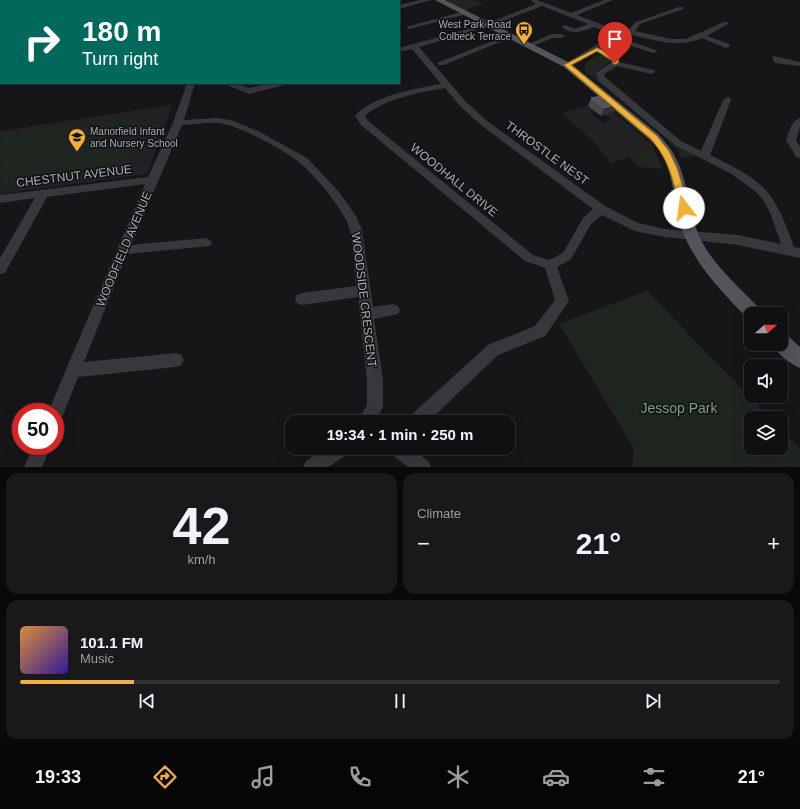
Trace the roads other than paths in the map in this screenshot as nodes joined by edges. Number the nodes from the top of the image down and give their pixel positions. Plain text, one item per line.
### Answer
1 (428, 0) edge
2 (440, 0) edge
3 (532, 0) edge
4 (610, 0) edge
5 (542, 4) junction
6 (400, 7) edge
7 (681, 8) dead end
8 (465, 13) junction
9 (571, 14) junction
10 (726, 23) dead end
11 (595, 24) junction
12 (488, 25) junction
13 (565, 26) dead end
14 (409, 27) dead end
15 (607, 29) junction
16 (630, 32) junction
17 (700, 35) junction
18 (510, 36) junction
19 (561, 36) dead end
20 (613, 38) junction
21 (530, 45) junction
22 (414, 46) junction
23 (726, 46) dead end
24 (597, 49) junction
25 (400, 50) edge
26 (654, 50) dead end
27 (776, 58) dead end
28 (441, 63) dead end
29 (615, 63) junction
30 (800, 64) edge
31 (567, 65) junction
32 (651, 72) dead end
33 (191, 84) edge
34 (229, 84) edge
35 (278, 84) edge
36 (447, 85) junction
37 (727, 100) dead end
38 (800, 121) edge
39 (178, 123) junction
40 (800, 155) edge
41 (704, 156) junction
42 (152, 180) junction
43 (44, 193) junction
44 (0, 199) edge
45 (601, 209) junction
46 (692, 235) junction
47 (206, 243) dead end
48 (123, 250) junction
49 (795, 252) edge
50 (550, 265) junction
51 (0, 269) edge
52 (363, 291) junction
53 (302, 299) dead end
54 (747, 307) edge
55 (393, 310) dead end
56 (366, 314) junction
57 (788, 348) edge
58 (800, 359) edge
59 (176, 360) dead end
60 (73, 370) junction
61 (60, 403) edge
62 (370, 415) edge
63 (423, 415) edge
64 (38, 455) edge
65 (331, 455) edge
66 (406, 455) edge
67 (33, 467) edge
68 (312, 467) edge
69 (422, 467) edge

1 - 6 street
2 - 8 main road
3 - 5 street
4 - 9 street
5 - 9 street
5 - 12 street
7 - 16 street
8 - 12 main road
8 - 14 street
9 - 11 street
10 - 17 street
11 - 13 street
11 - 15 street
12 - 18 main road
12 - 22 street
15 - 16 street
15 - 20 street
16 - 17 street
17 - 23 street
18 - 21 main road
18 - 28 street
19 - 21 street
20 - 24 street
20 - 26 street
21 - 31 main road
22 - 25 street
22 - 36 street, THROSTLE NEST
24 - 29 street
24 - 31 street
27 - 30 street
29 - 32 street
29 - 41 street
31 - 46 main road
33 - 39 street, WOODFIELD AVENUE
34 - 35 street
36 - 45 street, THROSTLE NEST
36 - 50 street, WOODHALL DRIVE
37 - 41 street
38 - 40 street
39 - 42 street, WOODFIELD AVENUE
39 - 52 street, WOODSIDE CRESCENT
41 - 49 street
42 - 43 street, CHESTNUT AVENUE
42 - 48 street, WOODFIELD AVENUE
43 - 44 street, CHESTNUT AVENUE
43 - 51 street
45 - 46 street, THROSTLE NEST
45 - 50 street
46 - 49 street, THROSTLE NEST
46 - 54 main road
47 - 48 street
48 - 60 street, WOODFIELD AVENUE
50 - 63 street
52 - 53 street
52 - 56 street, WOODSIDE CRESCENT
55 - 56 street
56 - 62 street, WOODSIDE CRESCENT
57 - 58 main road
59 - 60 street
60 - 61 street, WOODFIELD AVENUE
64 - 67 street
65 - 68 street
66 - 69 street

